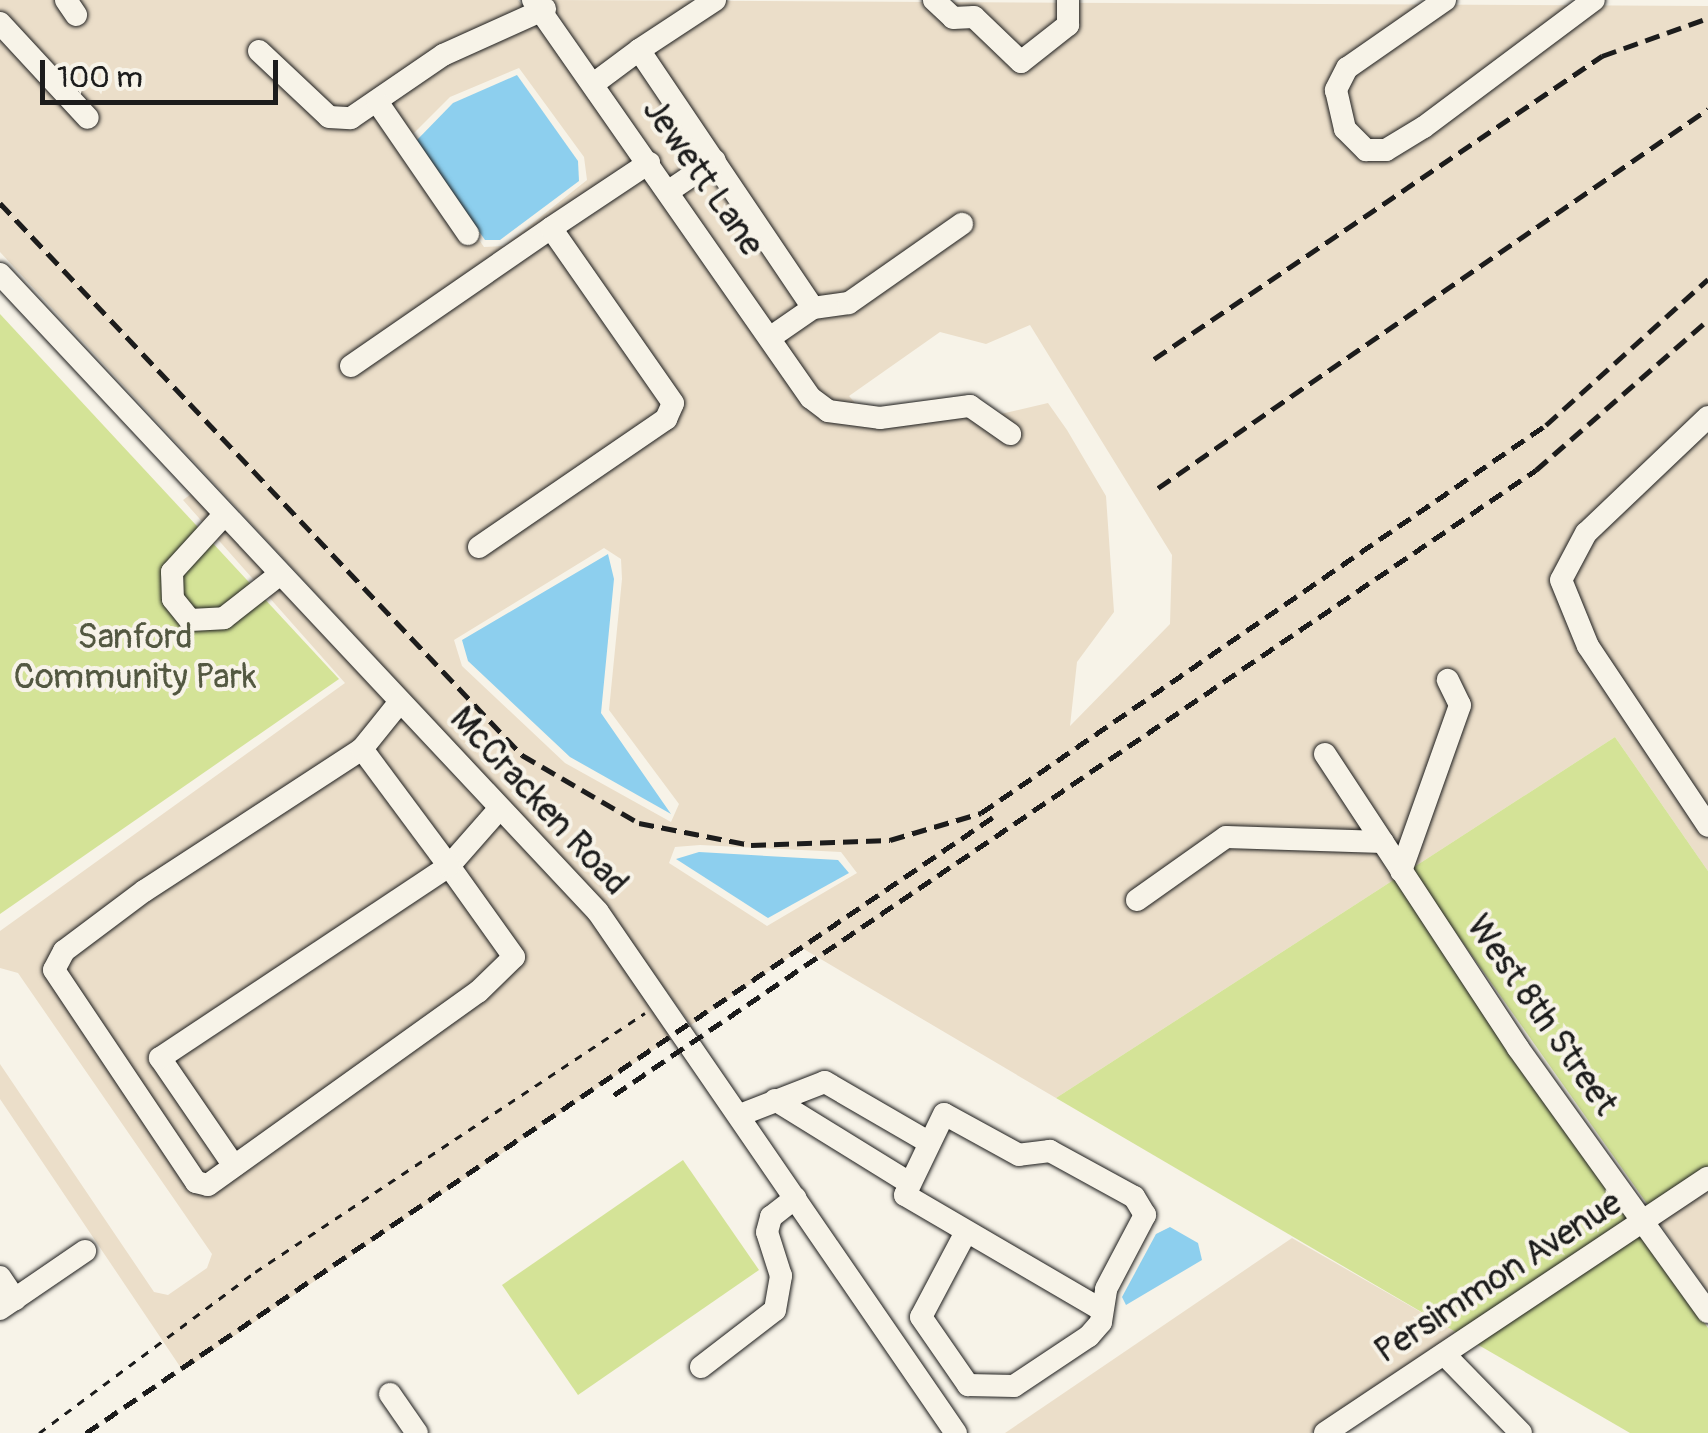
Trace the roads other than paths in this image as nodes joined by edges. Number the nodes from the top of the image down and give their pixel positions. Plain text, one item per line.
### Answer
1 (715, 0) edge
2 (934, 0) edge
3 (1068, 0) edge
4 (1444, 0) edge
5 (1594, 0) edge
6 (539, 5) edge
7 (0, 23) edge
8 (639, 50) junction
9 (259, 51) dead end
10 (596, 82) junction
11 (378, 103) junction
12 (88, 118) dead end
13 (715, 160) junction
14 (650, 164) junction
15 (669, 191) junction
16 (962, 224) dead end
17 (551, 228) junction
18 (468, 234) dead end
19 (0, 274) edge
20 (813, 308) junction
21 (772, 337) junction
22 (351, 366) dead end
23 (1708, 417) edge
24 (1010, 434) dead end
25 (224, 516) junction
26 (479, 547) dead end
27 (279, 575) junction
28 (1448, 680) dead end
29 (399, 703) junction
30 (362, 748) junction
31 (1324, 754) dead end
32 (500, 808) junction
33 (1708, 826) edge
34 (1382, 842) junction
35 (449, 866) junction
36 (1401, 870) junction
37 (1137, 900) dead end
38 (776, 1100) junction
39 (740, 1115) junction
40 (928, 1142) junction
41 (234, 1166) junction
42 (1708, 1178) edge
43 (906, 1181) junction
44 (796, 1198) junction
45 (1647, 1220) junction
46 (966, 1232) junction
47 (85, 1251) dead end
48 (0, 1277) edge
49 (1700, 1282) edge
50 (8, 1304) edge
51 (1102, 1310) junction
52 (1708, 1312) edge
53 (1444, 1354) junction
54 (701, 1367) dead end
55 (956, 1370) junction
56 (926, 1390) junction
57 (390, 1394) dead end
58 (417, 1433) edge
59 (956, 1433) edge
60 (1326, 1433) edge
61 (1521, 1433) edge

1 - 8 street
2 - 3 street
4 - 5 street
6 - 10 street, Jewett Lane
6 - 11 street
7 - 12 street
8 - 10 street
8 - 13 street
9 - 11 street
10 - 14 street, Jewett Lane
11 - 18 street
13 - 15 street
13 - 20 street
14 - 15 street, Jewett Lane
14 - 17 street
15 - 21 street, Jewett Lane
16 - 20 street
17 - 22 street
17 - 26 street
19 - 25 street, McCracken Road
20 - 21 street
21 - 24 street, Jewett Lane
23 - 33 street
25 - 27 street, McCracken Road
25 - 27 street
27 - 29 street, McCracken Road
28 - 36 street
29 - 30 street
29 - 32 street, McCracken Road
30 - 35 street
30 - 41 street
31 - 34 street, West 8th Street
32 - 35 street
32 - 39 street, McCracken Road
34 - 36 street, West 8th Street
34 - 37 street
35 - 41 street
35 - 41 street
36 - 45 street, West 8th Street
38 - 39 street
38 - 40 street
38 - 43 street
39 - 44 street, McCracken Road
40 - 43 street
40 - 51 street
42 - 45 street, Persimmon Avenue
43 - 46 street
44 - 54 street
44 - 56 street, McCracken Road
45 - 49 street, West 8th Street
45 - 53 street, Persimmon Avenue
46 - 51 street
46 - 55 street
47 - 50 street
48 - 50 street
49 - 52 street, West 8th Street
51 - 55 street
53 - 60 street, Persimmon Avenue
53 - 61 street
55 - 56 street
56 - 59 street, McCracken Road
57 - 58 street

